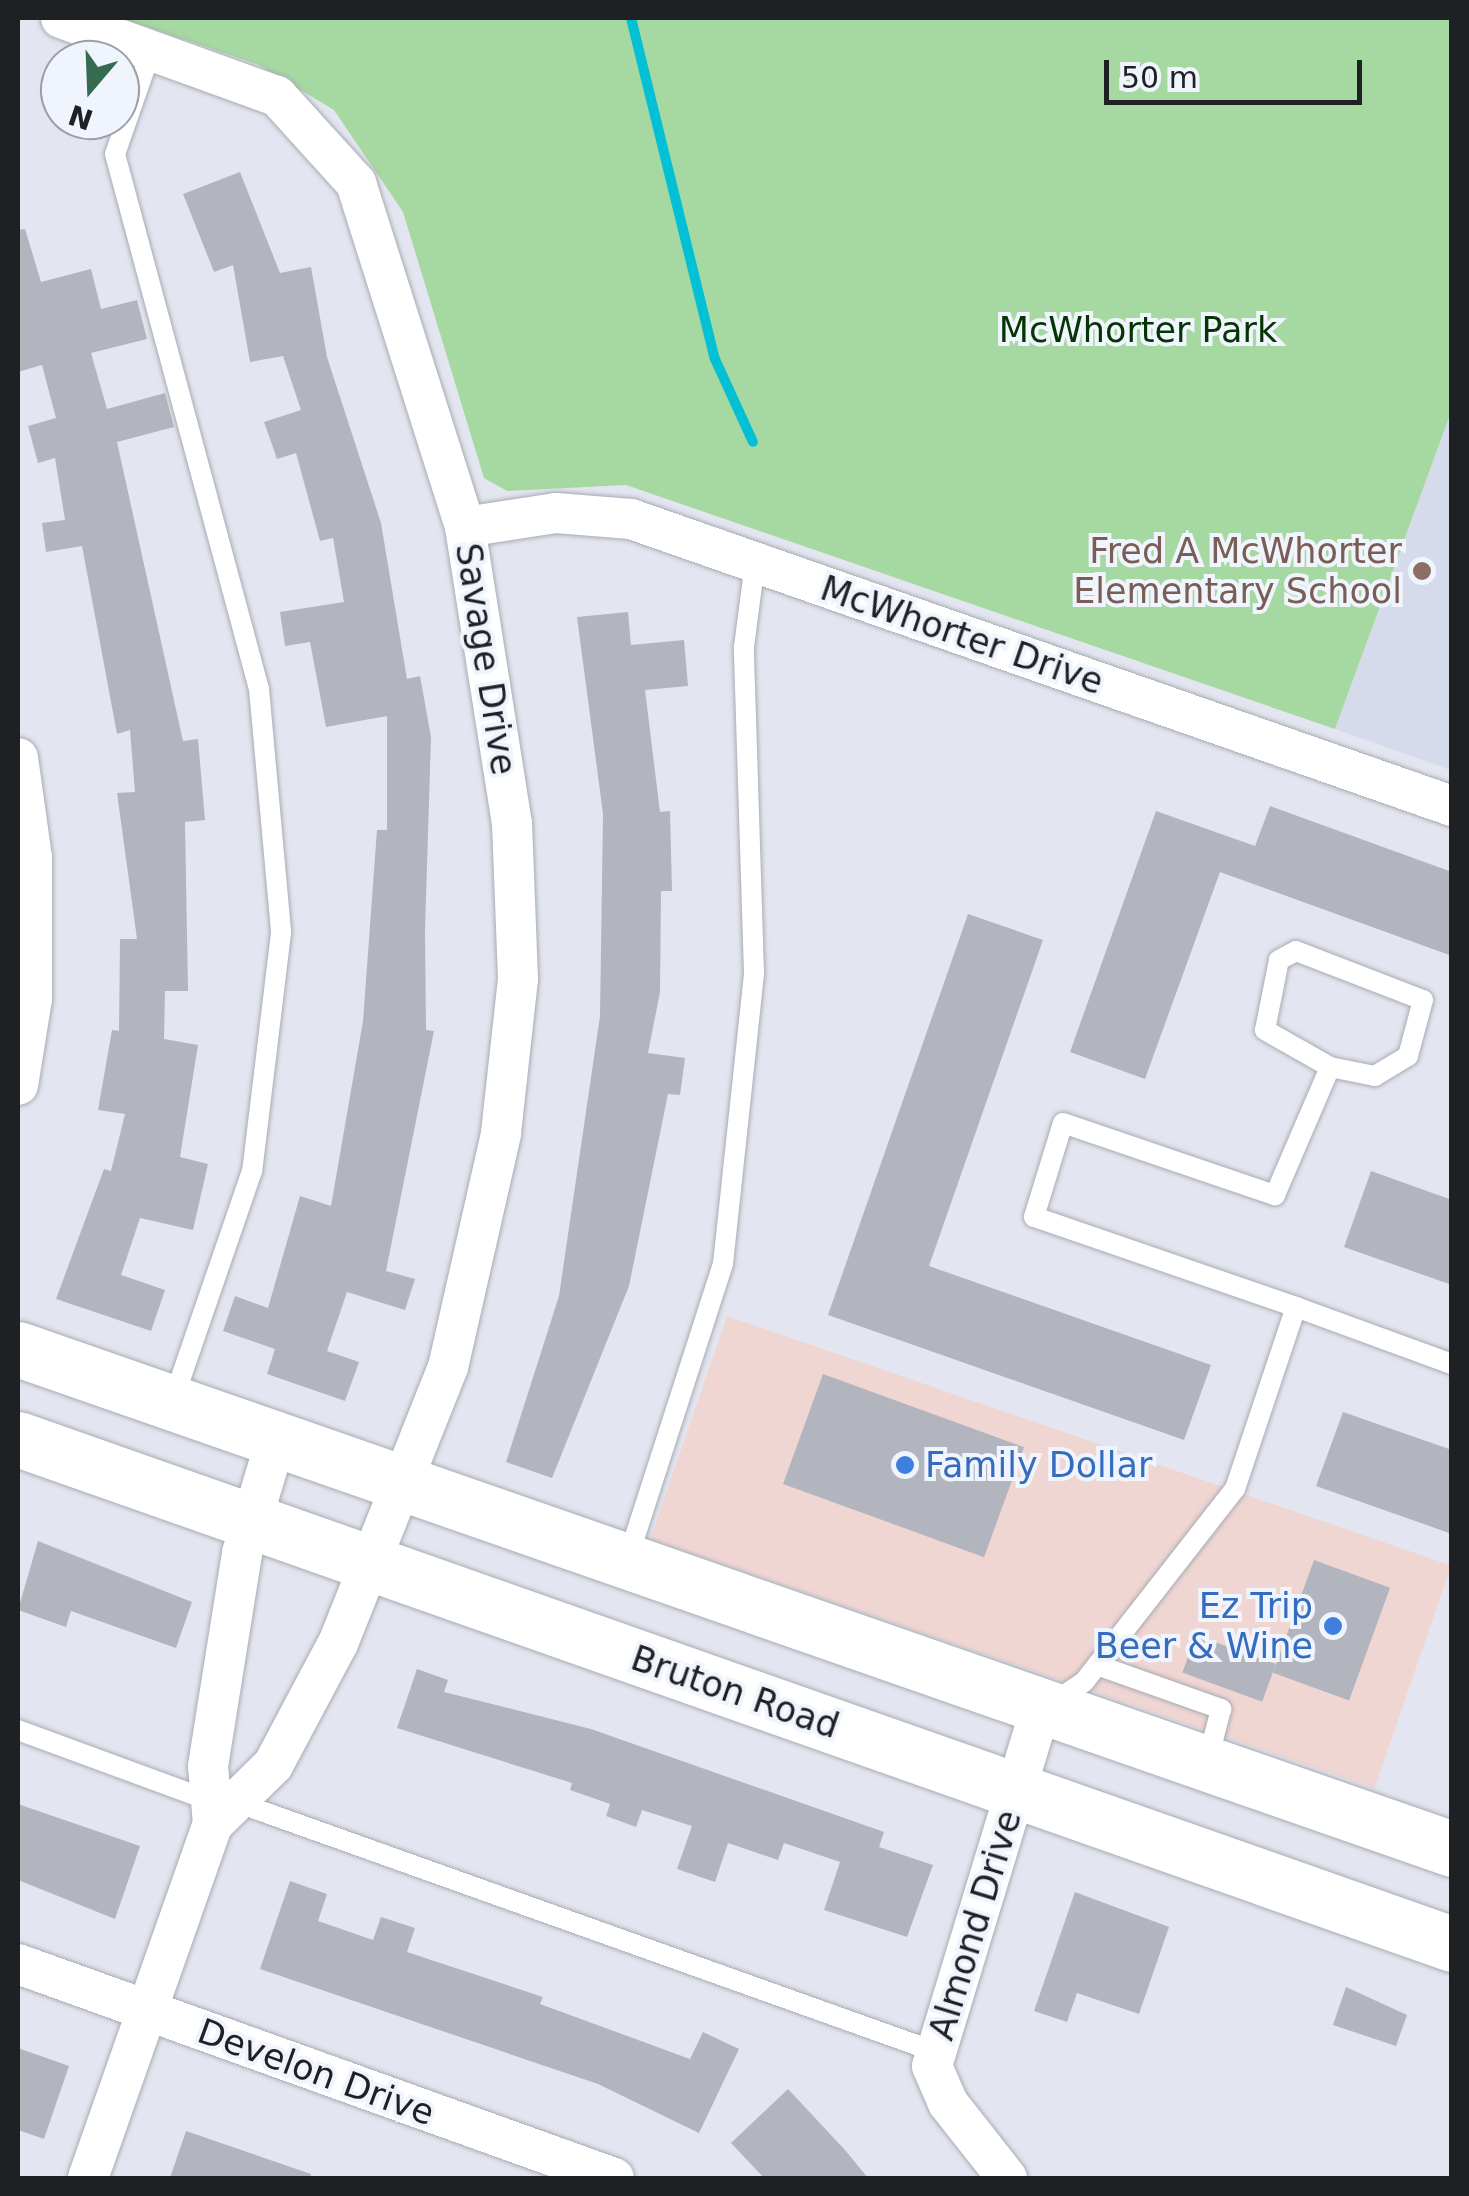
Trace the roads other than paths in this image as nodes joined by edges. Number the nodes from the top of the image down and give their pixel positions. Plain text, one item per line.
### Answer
1 (61, 18) edge
2 (152, 48) junction
3 (465, 527) junction
4 (755, 562) junction
5 (18, 758) edge
6 (1452, 806) edge
7 (1330, 1067) junction
8 (18, 1085) edge
9 (1296, 1307) junction
10 (18, 1349) edge
11 (1452, 1364) edge
12 (172, 1403) junction
13 (18, 1439) edge
14 (276, 1440) junction
15 (401, 1484) junction
16 (250, 1521) junction
17 (369, 1563) junction
18 (626, 1564) junction
19 (1097, 1665) junction
20 (1040, 1711) junction
21 (18, 1730) edge
22 (1206, 1765) junction
23 (1015, 1790) junction
24 (220, 1809) junction
25 (1452, 1849) edge
26 (1452, 1944) edge
27 (18, 1964) edge
28 (146, 2011) junction
29 (936, 2052) junction
30 (88, 2178) edge
31 (614, 2178) edge
32 (1007, 2178) edge

1 - 2 street, Savage Drive
2 - 3 street, Savage Drive
2 - 12 lane
3 - 4 street, McWhorter Drive
3 - 15 street, Savage Drive
4 - 6 street, McWhorter Drive
4 - 18 lane
5 - 8 street
7 - 7 lane
7 - 9 lane
9 - 11 lane
9 - 19 lane
10 - 12 main road
12 - 14 main road
13 - 16 main road, Bruton Road
14 - 15 main road
14 - 16 street
15 - 17 street, Savage Drive
15 - 18 main road
16 - 17 main road, Bruton Road
16 - 24 street
17 - 23 main road, Bruton Road
17 - 24 street, Savage Drive
18 - 20 main road
19 - 20 lane
19 - 22 lane
20 - 22 main road
20 - 23 street, Almond Drive
21 - 24 lane
22 - 25 main road
23 - 26 main road, Bruton Road
23 - 29 street, Almond Drive
24 - 28 street
24 - 29 lane
27 - 28 street, Develon Drive
28 - 30 street
28 - 31 street, Develon Drive
29 - 32 street, Almond Drive

